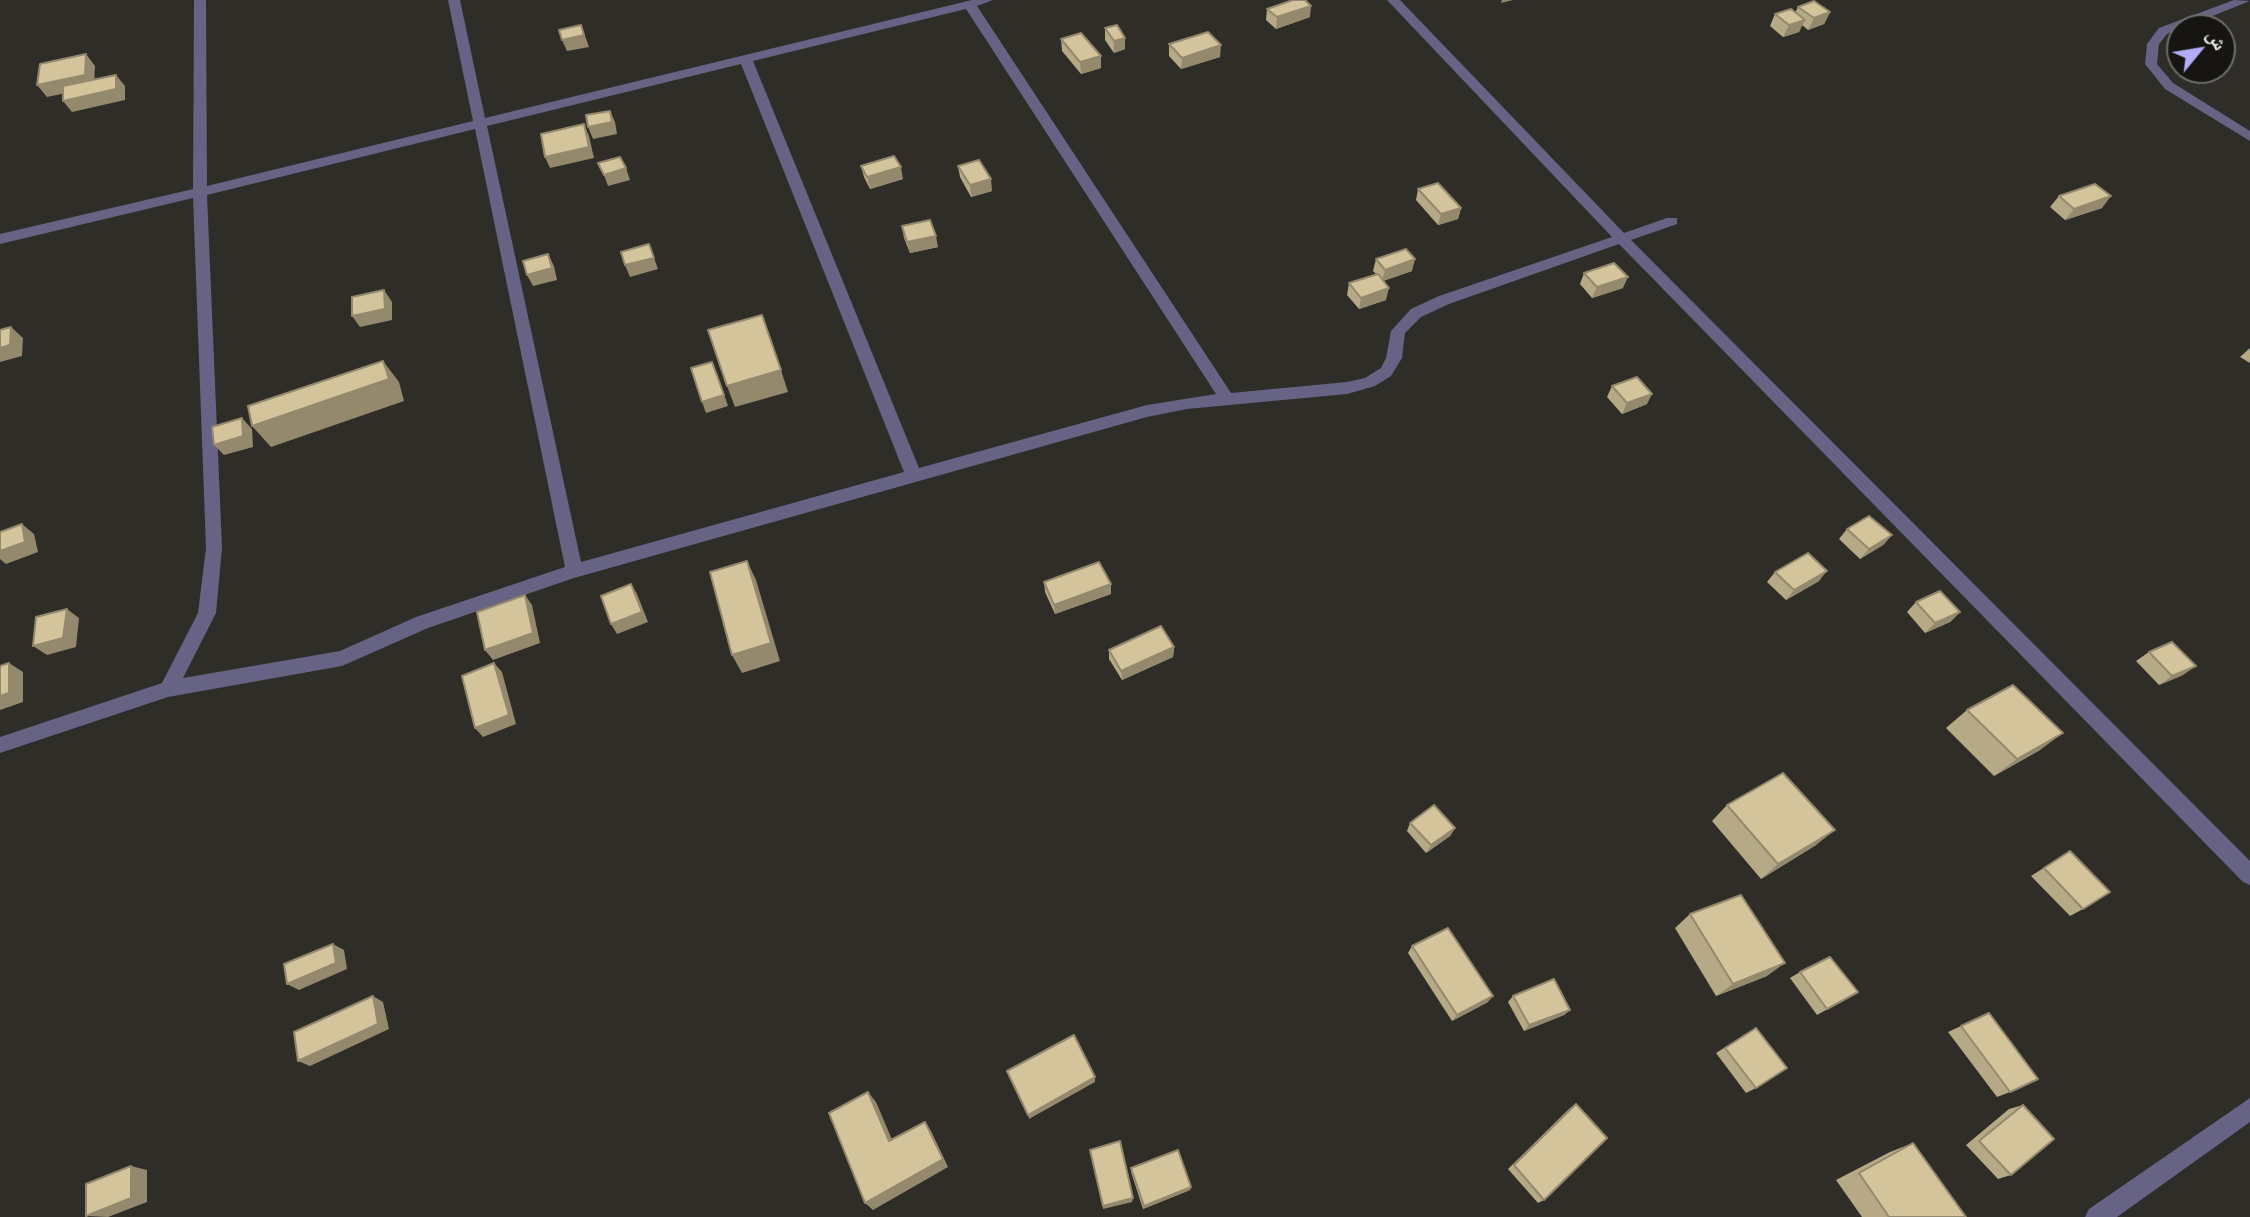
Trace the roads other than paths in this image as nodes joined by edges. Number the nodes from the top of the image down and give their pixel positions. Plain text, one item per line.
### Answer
1 (200, 0) edge
2 (454, 0) edge
3 (987, 0) edge
4 (1393, 0) edge
5 (2245, 0) edge
6 (970, 5) junction
7 (746, 60) junction
8 (480, 124) junction
9 (2250, 137) edge
10 (200, 192) junction
11 (1672, 221) dead end
12 (0, 239) edge
13 (1622, 239) junction
14 (1227, 399) junction
15 (914, 477) junction
16 (574, 571) junction
17 (168, 689) junction
18 (0, 745) edge
19 (2250, 875) edge
20 (2250, 1109) edge
21 (2097, 1217) edge

1 - 10 street
2 - 8 street
3 - 6 street
4 - 13 street
5 - 9 street
6 - 7 street
6 - 14 street
7 - 8 street
7 - 15 street
8 - 10 street
8 - 16 street
10 - 12 street
10 - 17 street
11 - 13 street
13 - 14 street
13 - 19 street
14 - 15 street
15 - 16 street
16 - 17 street
17 - 18 street
20 - 21 street

